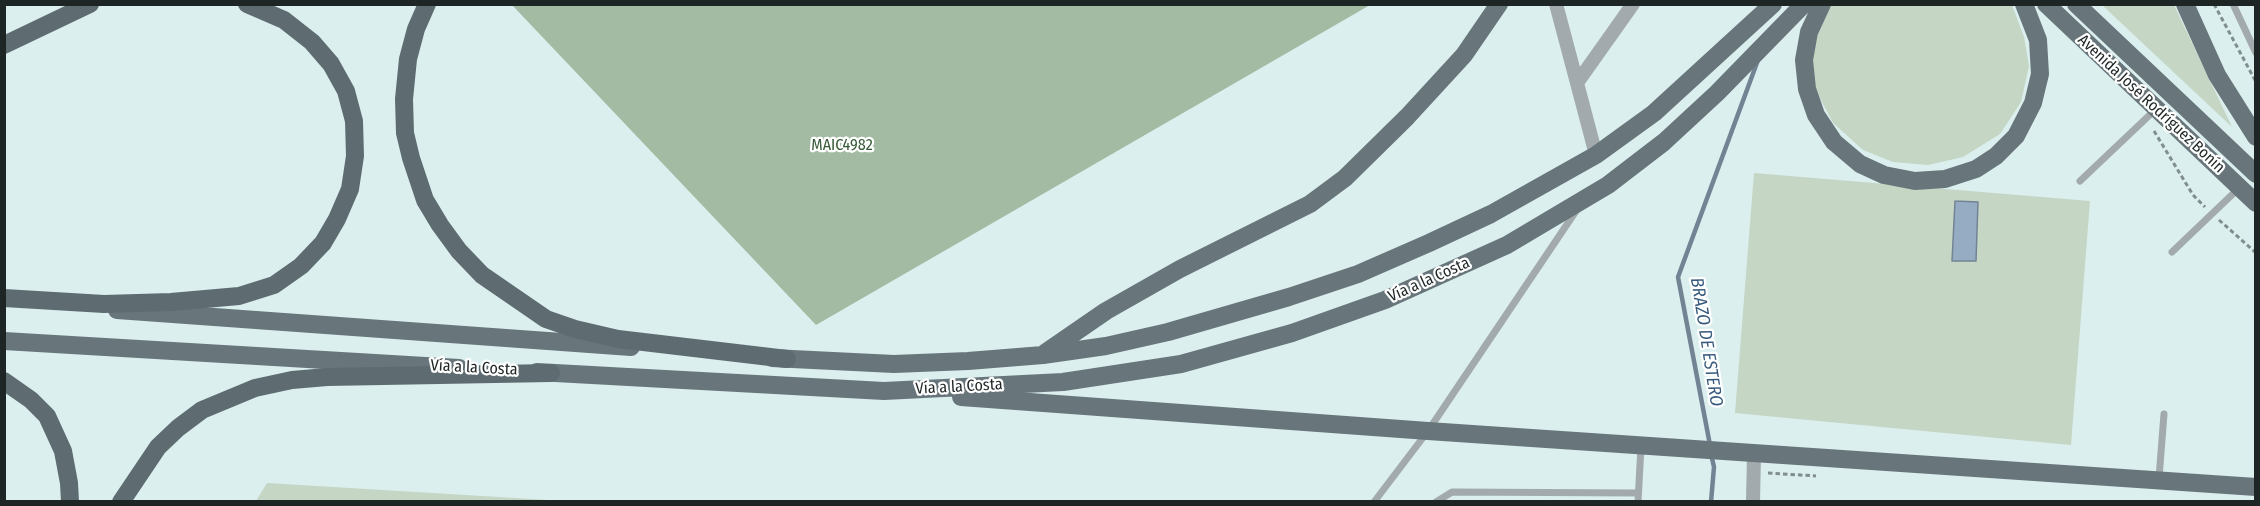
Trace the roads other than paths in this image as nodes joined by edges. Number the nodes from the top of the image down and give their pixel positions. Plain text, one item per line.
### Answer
1 (248, 4) edge
2 (427, 4) edge
3 (1499, 4) edge
4 (1556, 4) edge
5 (1633, 4) edge
6 (1773, 4) edge
7 (1804, 4) edge
8 (1822, 4) edge
9 (2024, 4) edge
10 (2046, 4) edge
11 (2076, 4) edge
12 (2186, 4) edge
13 (2233, 4) edge
14 (90, 5) edge
15 (4, 45) edge
16 (2256, 53) edge
17 (1577, 82) junction
18 (2156, 109) junction
19 (2256, 137) edge
20 (1596, 155) junction
21 (2256, 174) edge
22 (2080, 181) dead end
23 (2239, 188) junction
24 (1584, 200) junction
25 (2256, 203) edge
26 (2172, 252) dead end
27 (4, 300) edge
28 (4, 340) edge
29 (1043, 355) junction
30 (787, 359) junction
31 (551, 373) junction
32 (4, 381) edge
33 (885, 391) junction
34 (2164, 414) dead end
35 (1428, 431) junction
36 (1641, 446) junction
37 (1754, 454) junction
38 (2159, 481) junction
39 (2256, 487) edge
40 (1638, 493) junction
41 (70, 501) edge
42 (121, 501) edge
43 (1374, 501) edge
44 (1436, 501) edge
45 (1638, 501) edge
46 (1753, 501) edge

1 - 27 highway
2 - 30 highway
3 - 29 main road
4 - 17 street
5 - 17 street
6 - 20 main road, Vía a la Costa
7 - 24 main road, Vía a la Costa
8 - 9 main road
10 - 18 main road, Avenida José Rodríguez Bonín
11 - 21 main road, Avenida José Rodríguez Bonín
12 - 19 main road
13 - 16 lane
14 - 15 highway
17 - 20 street
18 - 22 lane
18 - 23 main road, Avenida José Rodríguez Bonín
20 - 29 main road, Vía a la Costa
23 - 25 main road, Avenida José Rodríguez Bonín
23 - 26 lane
24 - 33 main road, Vía a la Costa
24 - 35 lane
27 - 30 main road, Vía a la Costa
28 - 31 main road, Vía a la Costa
29 - 30 main road, Vía a la Costa
31 - 33 main road, Vía a la Costa
31 - 42 highway
32 - 41 highway
33 - 35 main road
34 - 38 lane
35 - 36 main road
35 - 43 lane
36 - 37 main road
36 - 40 lane
37 - 38 main road
37 - 46 street
38 - 39 main road
40 - 44 lane
40 - 45 lane

